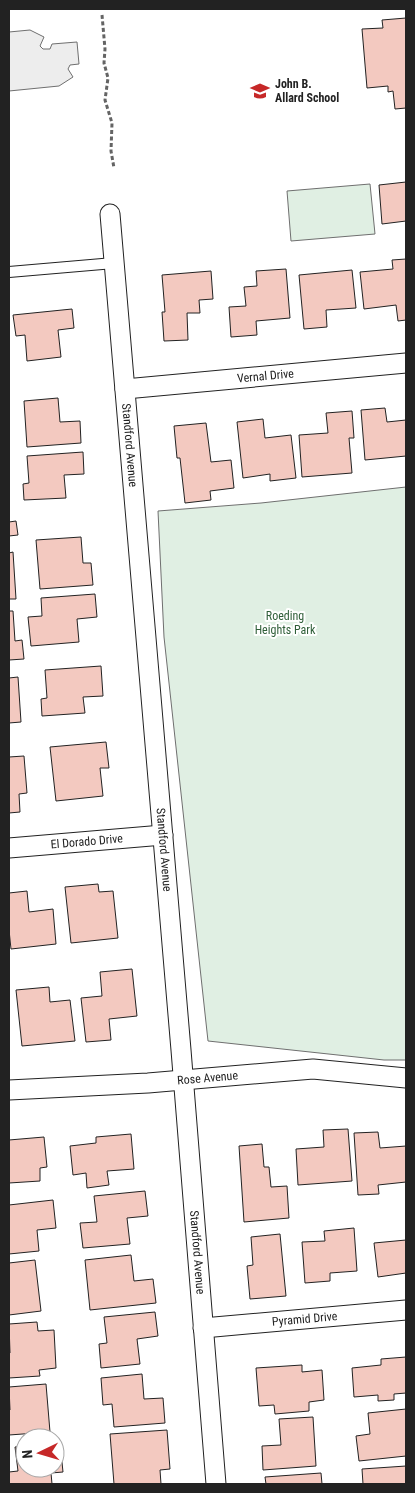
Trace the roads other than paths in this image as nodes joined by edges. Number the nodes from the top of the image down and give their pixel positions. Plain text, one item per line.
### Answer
1 (110, 214) dead end
2 (114, 263) junction
3 (9, 272) edge
4 (406, 363) edge
5 (125, 389) junction
6 (163, 835) junction
7 (9, 848) edge
8 (406, 1078) edge
9 (184, 1080) junction
10 (9, 1090) edge
11 (406, 1310) edge
12 (203, 1328) junction
13 (216, 1484) edge

1 - 2 street, Standford Avenue
2 - 3 lane
2 - 5 street, Standford Avenue
4 - 5 street, Vernal Drive
5 - 6 street, Standford Avenue
6 - 7 street, El Dorado Drive
6 - 9 street, Standford Avenue
8 - 9 street, Rose Avenue
9 - 10 street, Rose Avenue
9 - 12 street, Standford Avenue
11 - 12 street, Pyramid Drive
12 - 13 street, Standford Avenue

